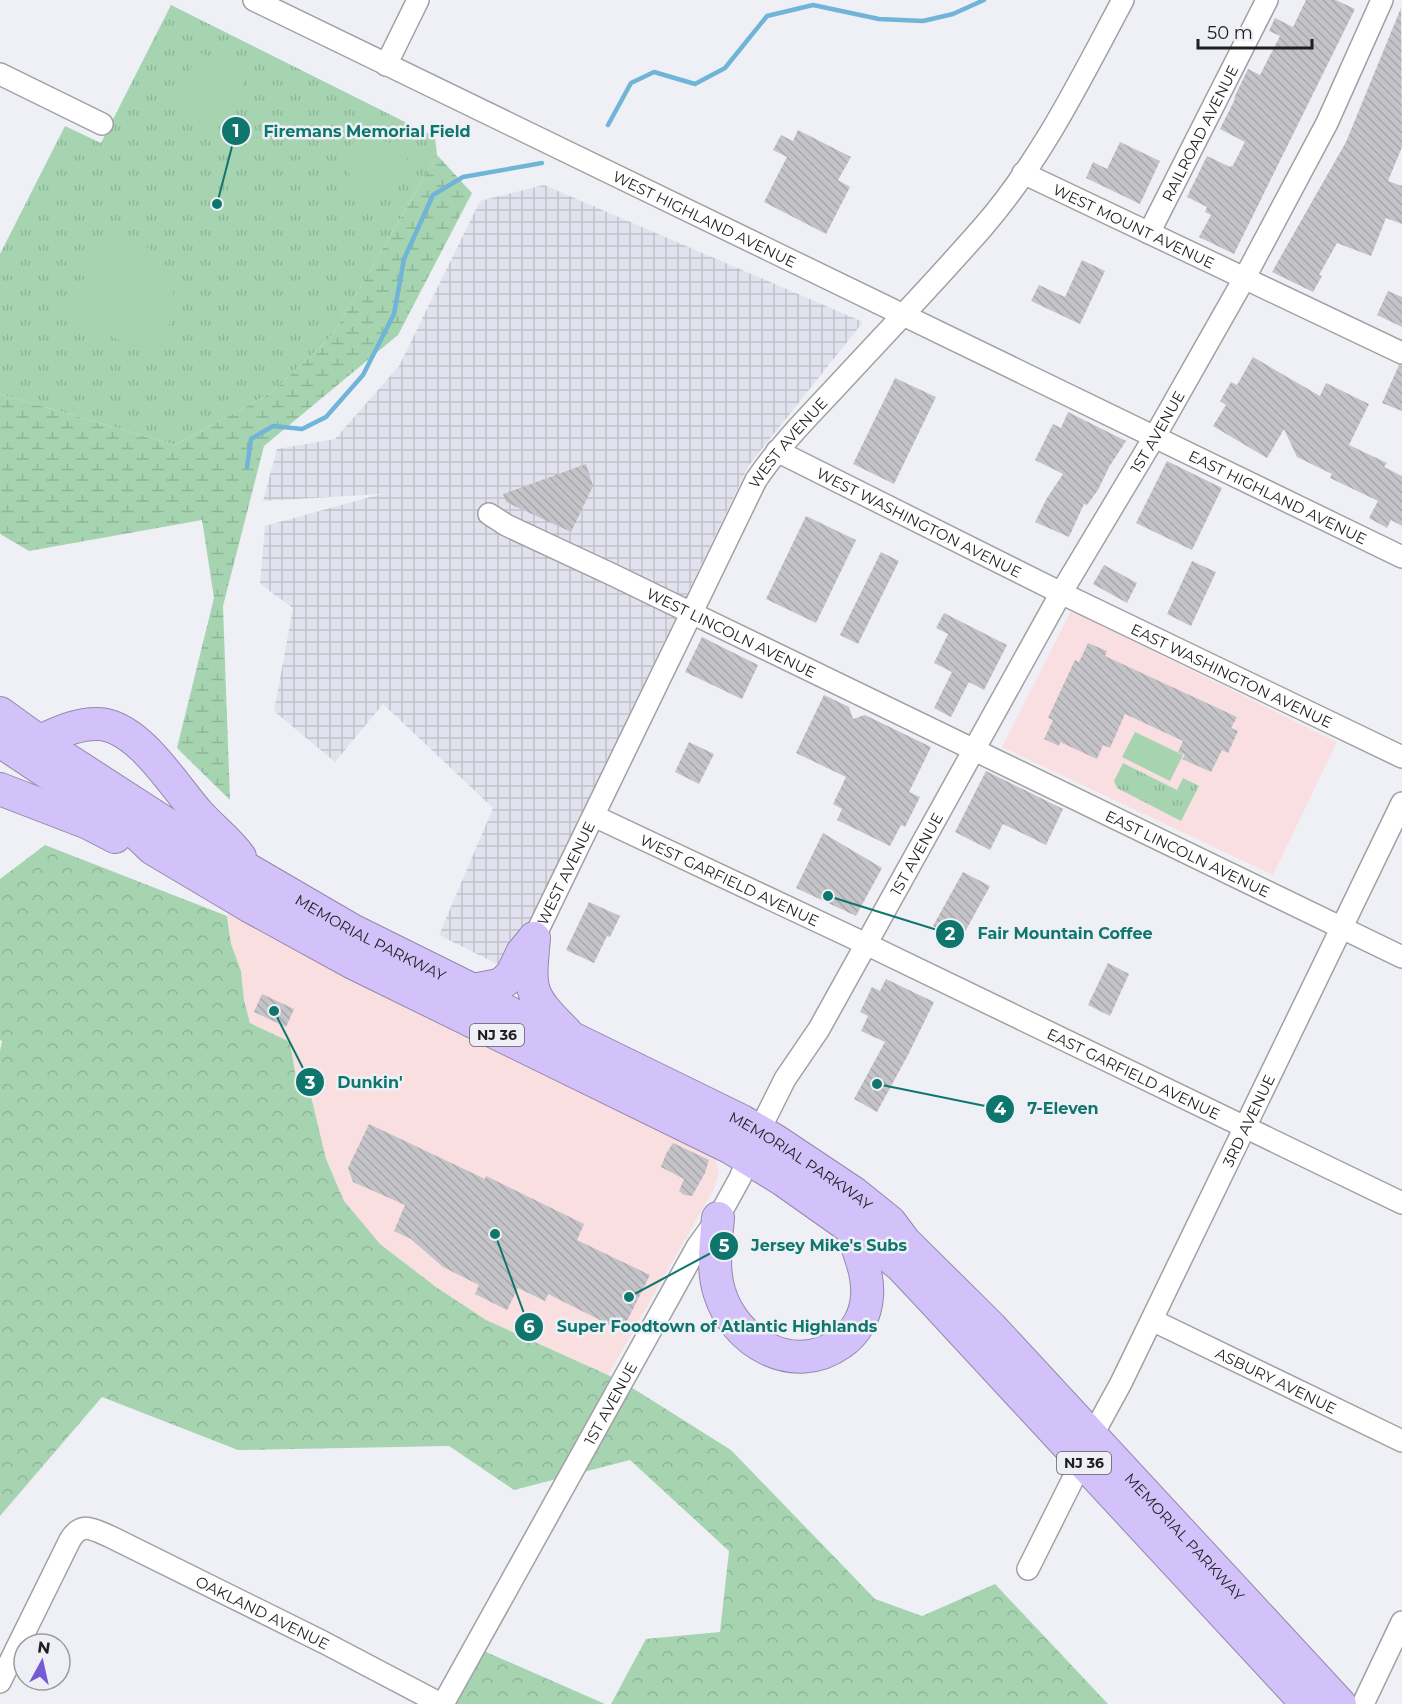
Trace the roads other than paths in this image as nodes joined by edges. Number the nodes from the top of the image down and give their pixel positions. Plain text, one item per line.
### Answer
1 (254, 0) edge
2 (418, 0) edge
3 (1123, 0) edge
4 (1267, 0) edge
5 (1379, 1) edge
6 (386, 65) junction
7 (0, 74) edge
8 (102, 124) dead end
9 (1023, 173) junction
10 (1149, 233) junction
11 (1244, 279) junction
12 (904, 315) junction
13 (1402, 353) edge
14 (1155, 436) junction
15 (777, 451) junction
16 (489, 514) dead end
17 (1402, 557) edge
18 (1061, 593) junction
19 (691, 613) junction
20 (12, 737) edge
21 (975, 750) junction
22 (1402, 757) edge
23 (0, 789) edge
24 (1402, 803) edge
25 (594, 816) junction
26 (153, 849) junction
27 (249, 870) junction
28 (1342, 928) junction
29 (534, 938) junction
30 (866, 944) junction
31 (1402, 957) edge
32 (472, 990) junction
33 (570, 1037) junction
34 (1245, 1127) junction
35 (754, 1144) junction
36 (1402, 1203) edge
37 (718, 1218) junction
38 (852, 1230) junction
39 (1152, 1320) junction
40 (1402, 1441) edge
41 (1087, 1448) junction
42 (1028, 1569) dead end
43 (1402, 1622) edge
44 (1396, 1651) edge
45 (0, 1682) edge
46 (442, 1704) edge
47 (1307, 1704) edge
48 (1340, 1704) edge
49 (1363, 1704) edge

1 - 6 street, WEST HIGHLAND AVENUE
2 - 6 street
3 - 9 street, WEST AVENUE
4 - 10 street, RAILROAD AVENUE
5 - 11 street, 1ST AVENUE
6 - 12 street, WEST HIGHLAND AVENUE
7 - 8 street
9 - 10 street, WEST MOUNT AVENUE
9 - 12 street, WEST AVENUE
10 - 11 street, WEST MOUNT AVENUE
11 - 13 street, WEST MOUNT AVENUE
11 - 14 street, 1ST AVENUE
12 - 14 street, WEST HIGHLAND AVENUE
12 - 15 street, WEST AVENUE
14 - 17 street, EAST HIGHLAND AVENUE
14 - 18 street, 1ST AVENUE
15 - 18 street, WEST WASHINGTON AVENUE
15 - 19 street, WEST AVENUE
16 - 19 street, WEST LINCOLN AVENUE
18 - 21 street, 1ST AVENUE
18 - 22 street, EAST WASHINGTON AVENUE
19 - 21 street, WEST LINCOLN AVENUE
19 - 25 street, WEST AVENUE
20 - 26 highway, NJ 36
20 - 27 highway, NJ 36
20 - 27 highway
21 - 28 street, EAST LINCOLN AVENUE
21 - 30 street, 1ST AVENUE
23 - 26 highway
24 - 28 street, 3RD AVENUE
25 - 29 street, WEST AVENUE
25 - 30 street, WEST GARFIELD AVENUE
26 - 35 highway, MEMORIAL PARKWAY / NJ 36
27 - 32 highway, MEMORIAL PARKWAY / NJ 36
28 - 31 street, EAST LINCOLN AVENUE
28 - 34 street, 3RD AVENUE
29 - 32 highway
29 - 33 highway
30 - 34 street, EAST GARFIELD AVENUE
30 - 35 street, 1ST AVENUE
32 - 33 highway, MEMORIAL PARKWAY / NJ 36
33 - 35 highway, MEMORIAL PARKWAY / NJ 36
34 - 36 street, EAST GARFIELD AVENUE
34 - 39 street, 3RD AVENUE
35 - 37 street, 1ST AVENUE
35 - 38 highway, MEMORIAL PARKWAY / NJ 36
35 - 41 highway, MEMORIAL PARKWAY / NJ 36
37 - 38 highway
37 - 46 street, 1ST AVENUE
38 - 41 highway, MEMORIAL PARKWAY / NJ 36
39 - 40 street, ASBURY AVENUE
39 - 41 street, 3RD AVENUE
41 - 42 street, 3RD AVENUE
41 - 47 highway, MEMORIAL PARKWAY / NJ 36
41 - 48 highway, MEMORIAL PARKWAY / NJ 36
43 - 44 street
44 - 49 street
45 - 46 street, OAKLAND AVENUE

